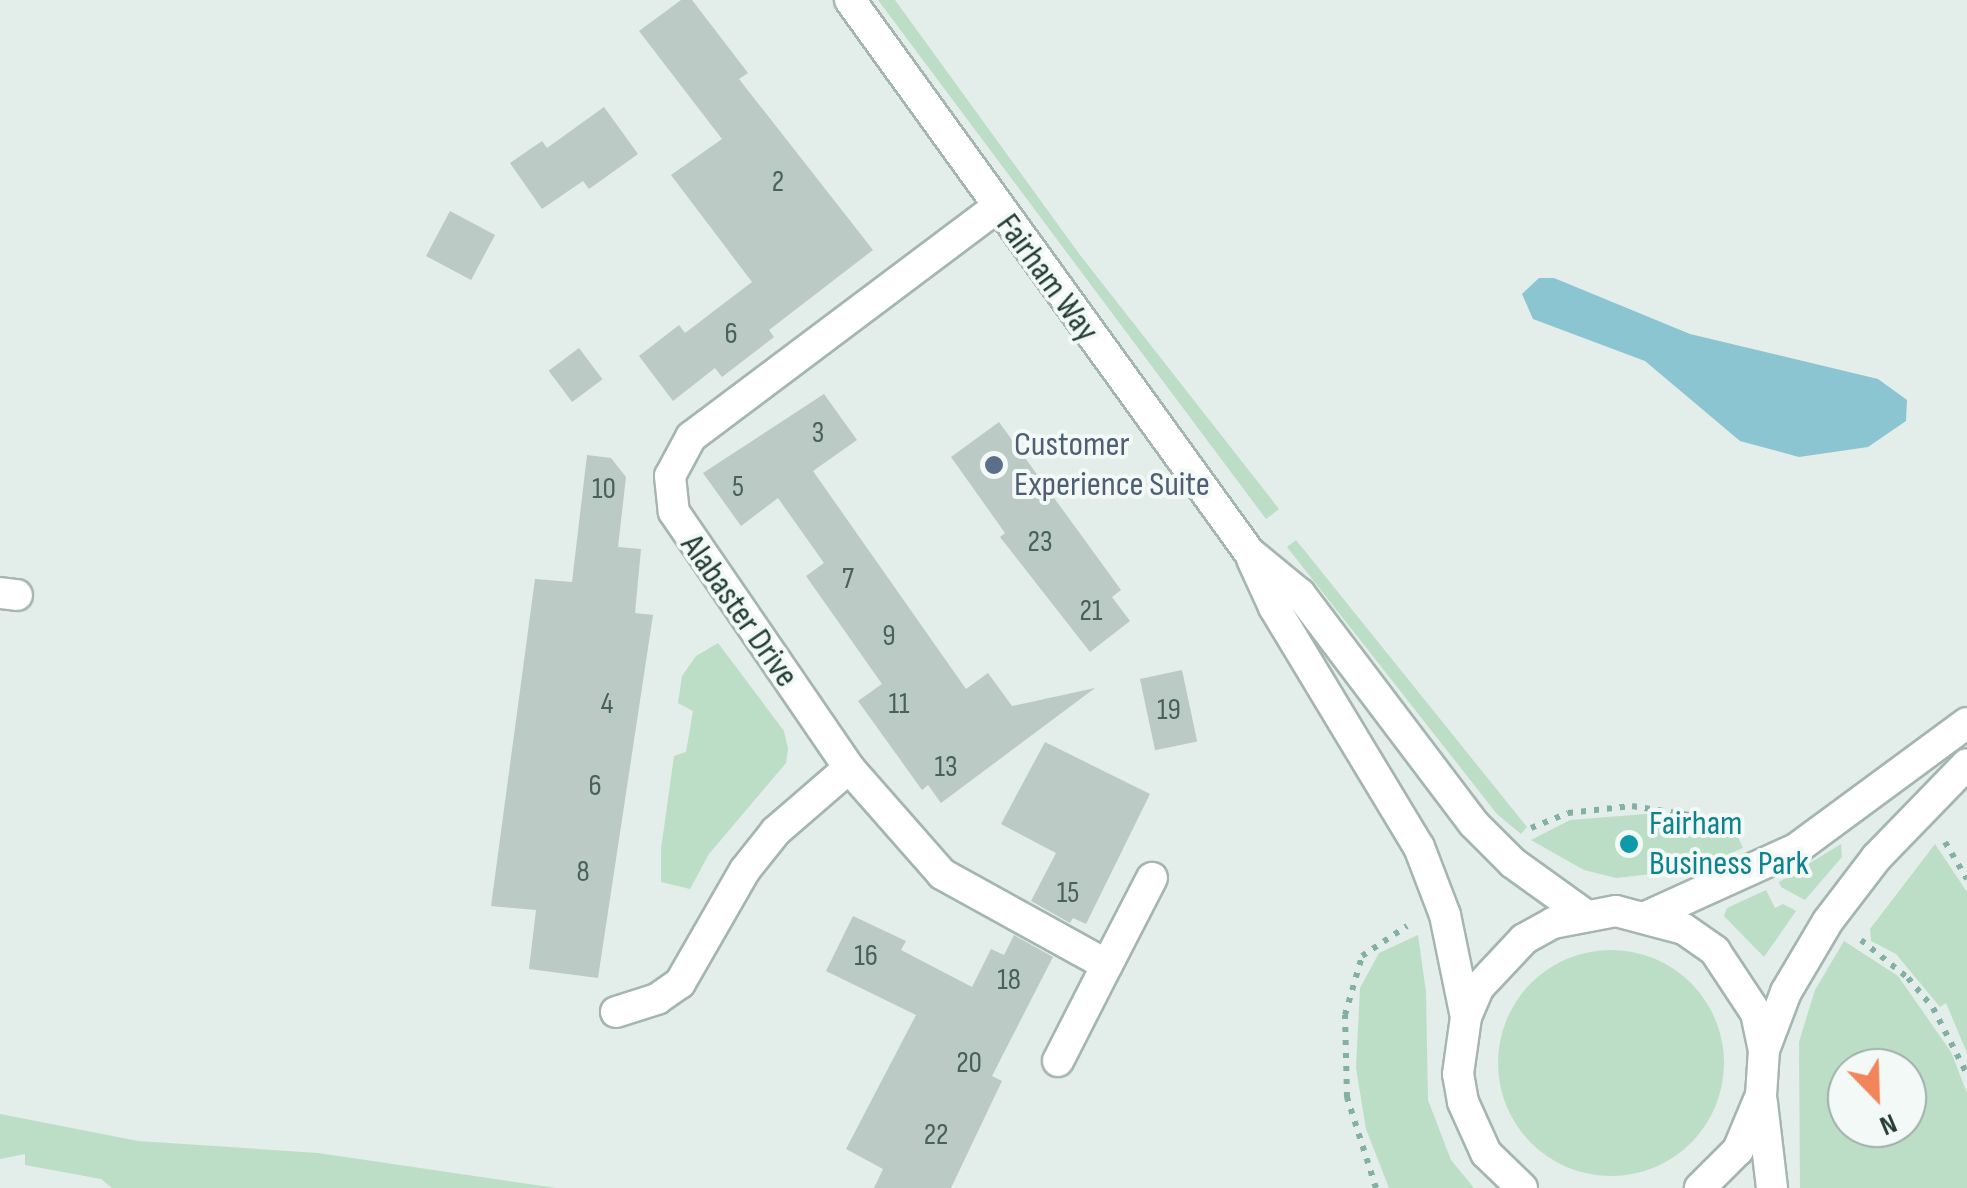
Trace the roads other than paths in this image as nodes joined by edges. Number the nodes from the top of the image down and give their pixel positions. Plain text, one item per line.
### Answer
1 (850, 0) edge
2 (996, 208) junction
3 (1249, 552) junction
4 (1967, 723) edge
5 (1967, 764) edge
6 (850, 768) junction
7 (1152, 878) dead end
8 (1584, 914) junction
9 (1648, 916) junction
10 (1108, 964) junction
11 (616, 1012) dead end
12 (1466, 1017) junction
13 (1764, 1050) junction
14 (1058, 1061) dead end
15 (1761, 1096) junction
16 (1522, 1188) edge
17 (1700, 1188) edge
18 (1772, 1188) edge

1 - 2 street, Fairham Way
2 - 3 street, Fairham Way
2 - 6 street, Alabaster Drive
3 - 8 street, Fairham Way
3 - 12 street, Fairham Way
4 - 9 street
5 - 13 street
6 - 10 street, Alabaster Drive
6 - 11 street
7 - 10 street
8 - 9 street
8 - 12 street
9 - 13 street
10 - 14 street
12 - 16 street
13 - 15 street
15 - 17 street
15 - 18 street

